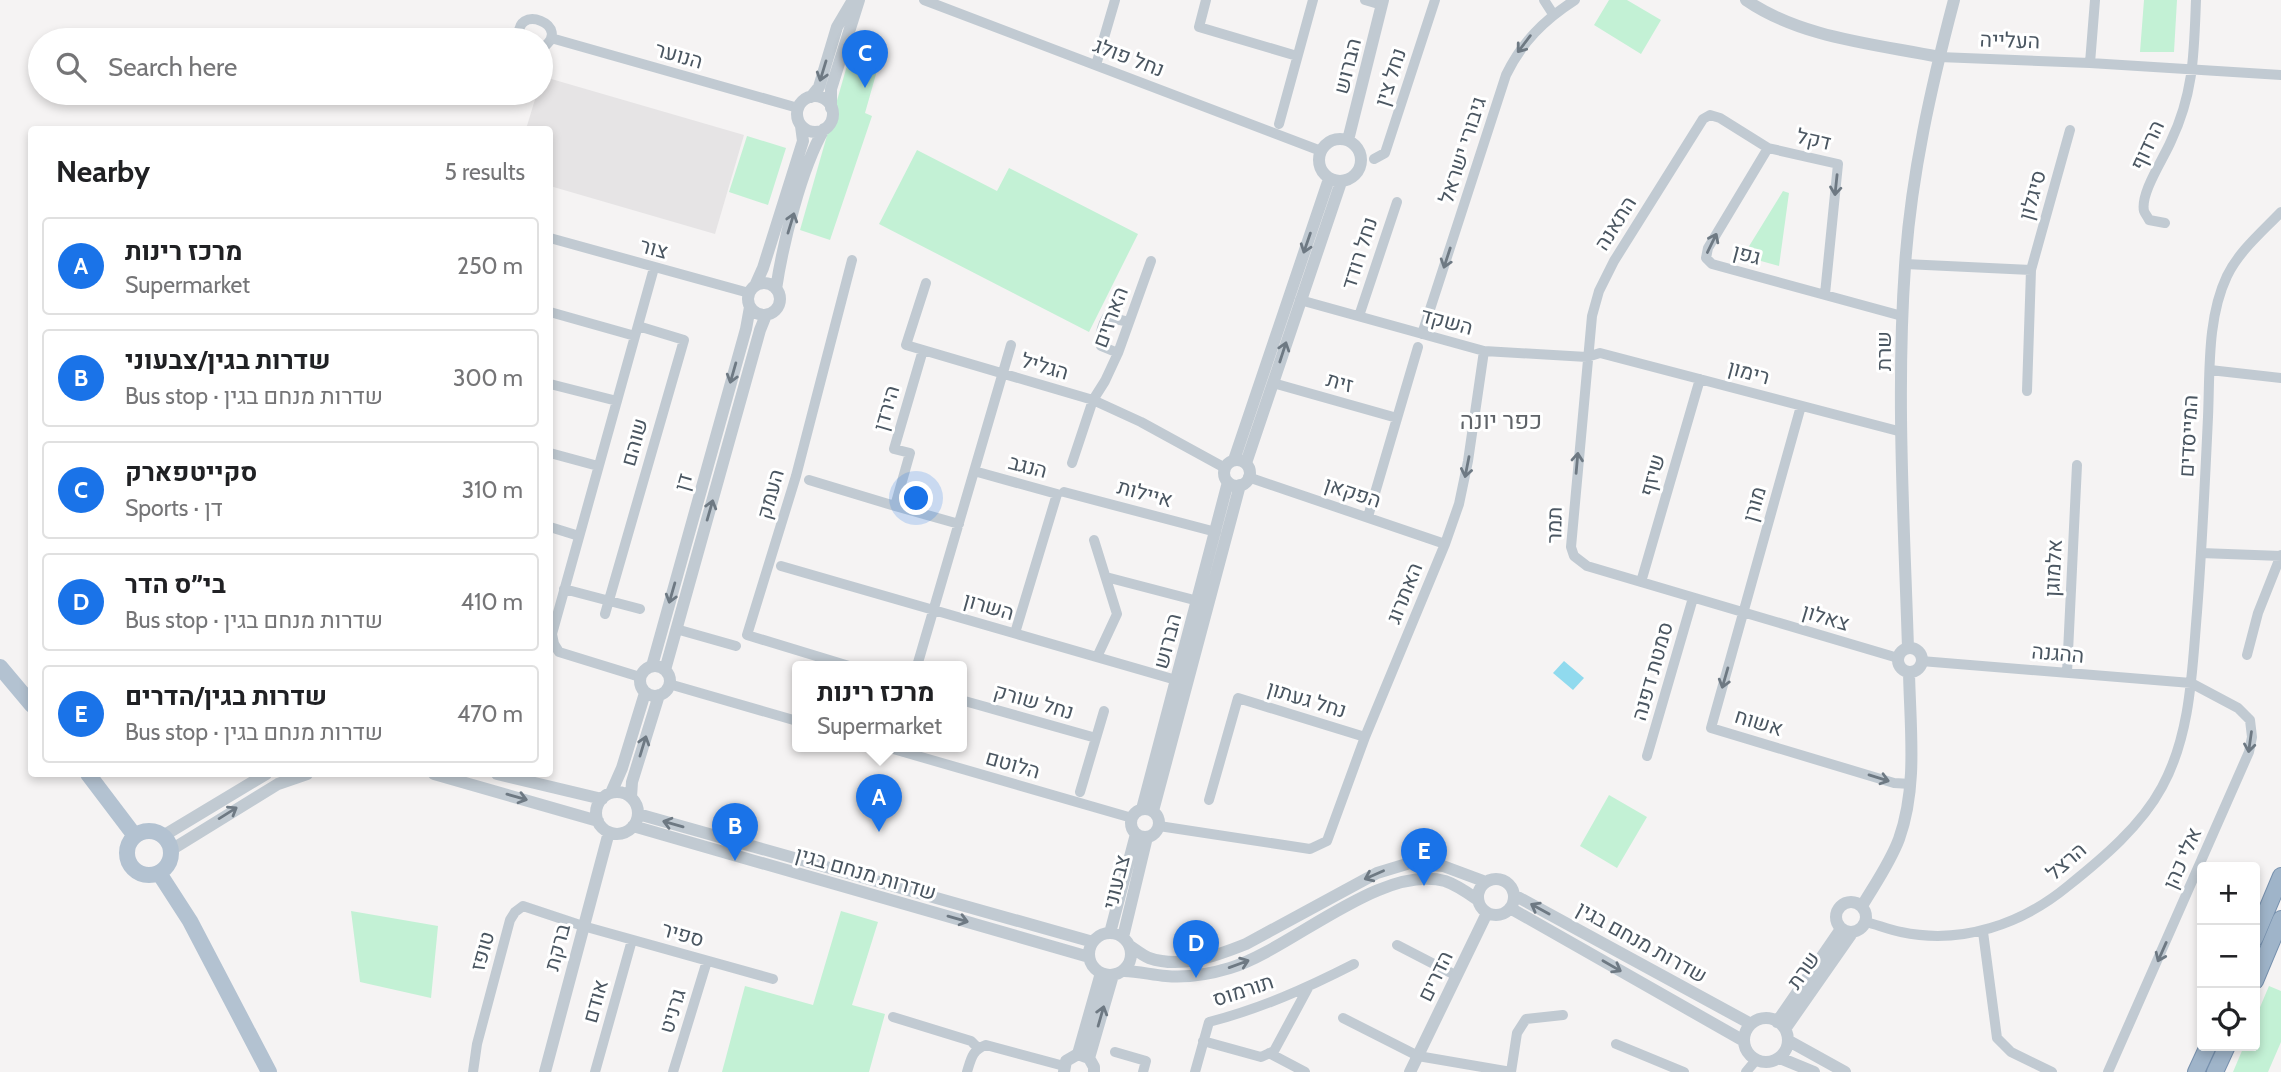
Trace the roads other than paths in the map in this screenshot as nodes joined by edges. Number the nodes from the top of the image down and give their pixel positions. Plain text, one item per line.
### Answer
1 (853, 0) edge
2 (859, 0) edge
3 (924, 0) edge
4 (1115, 0) edge
5 (1206, 0) edge
6 (1313, 0) edge
7 (1365, 0) edge
8 (1435, 0) edge
9 (1544, 0) edge
10 (1575, 0) edge
11 (1746, 0) edge
12 (1954, 0) edge
13 (2095, 0) edge
14 (2196, 0) edge
15 (1382, 3) edge
16 (1553, 14) junction
17 (521, 28) edge
18 (548, 28) edge
19 (553, 39) edge
20 (1297, 56) junction
21 (1939, 57) junction
22 (2090, 63) junction
23 (1096, 65) junction
24 (2193, 71) junction
25 (2281, 75) edge
26 (811, 97) junction
27 (831, 107) junction
28 (798, 108) junction
29 (1703, 119) joint
30 (1279, 124) dead end
31 (801, 126) junction
32 (824, 129) junction
33 (2070, 130) dead end
34 (1348, 141) junction
35 (1768, 148) junction
36 (1321, 150) junction
37 (1374, 159) dead end
38 (1335, 180) junction
39 (1396, 202) dead end
40 (2281, 212) edge
41 (2165, 223) dead end
42 (553, 239) edge
43 (852, 260) dead end
44 (1151, 261) dead end
45 (1905, 264) junction
46 (654, 268) junction
47 (2031, 270) junction
48 (926, 283) dead end
49 (752, 289) junction
50 (776, 289) junction
51 (1825, 294) junction
52 (1300, 300) junction
53 (750, 307) junction
54 (553, 313) edge
55 (766, 315) junction
56 (1359, 316) junction
57 (1902, 316) junction
58 (1129, 322) junction
59 (636, 331) junction
60 (1422, 334) junction
61 (1011, 345) dead end
62 (1419, 347) dead end
63 (923, 350) junction
64 (1484, 351) junction
65 (1118, 353) junction
66 (1587, 357) junction
67 (2210, 370) junction
68 (1002, 374) junction
69 (2281, 378) edge
70 (1700, 379) junction
71 (1273, 383) junction
72 (553, 384) edge
73 (2027, 391) dead end
74 (1093, 400) junction
75 (617, 401) junction
76 (1801, 405) junction
77 (1397, 418) junction
78 (1902, 432) junction
79 (553, 454) edge
80 (1072, 463) dead end
81 (1235, 464) junction
82 (2077, 465) dead end
83 (598, 466) junction
84 (974, 471) junction
85 (809, 480) dead end
86 (1239, 481) junction
87 (1065, 492) dead end
88 (895, 506) junction
89 (1368, 517) junction
90 (958, 524) junction
91 (553, 528) edge
92 (1216, 532) junction
93 (579, 536) junction
94 (1094, 540) dead end
95 (1445, 544) junction
96 (2201, 553) junction
97 (2281, 556) edge
98 (781, 566) dead end
99 (1106, 577) junction
100 (1641, 582) junction
101 (564, 589) junction
102 (1693, 598) junction
103 (609, 601) junction
104 (1198, 601) junction
105 (640, 609) dead end
106 (934, 610) junction
107 (1743, 612) junction
108 (605, 614) dead end
109 (676, 629) junction
110 (553, 630) edge
111 (1015, 633) junction
112 (553, 639) edge
113 (736, 646) dead end
114 (1908, 648) junction
115 (2247, 655) dead end
116 (1097, 657) junction
117 (1898, 659) junction
118 (833, 661) edge
119 (919, 661) edge
120 (1921, 661) junction
121 (0, 667) edge
122 (658, 668) junction
123 (1909, 672) junction
124 (2067, 673) junction
125 (640, 677) junction
126 (1182, 682) junction
127 (2191, 683) junction
128 (669, 684) junction
129 (645, 693) junction
130 (659, 695) junction
131 (28, 700) edge
132 (967, 702) edge
133 (1104, 711) dead end
134 (792, 720) edge
135 (1365, 737) junction
136 (1096, 738) junction
137 (907, 752) edge
138 (1647, 756) dead end
139 (90, 777) edge
140 (262, 777) edge
141 (298, 777) edge
142 (444, 777) edge
143 (512, 777) edge
144 (1911, 784) junction
145 (1080, 792) dead end
146 (606, 796) junction
147 (631, 797) junction
148 (1209, 800) dead end
149 (1148, 810) junction
150 (1132, 818) junction
151 (635, 820) junction
152 (598, 821) junction
153 (1158, 826) junction
154 (609, 832) junction
155 (1142, 835) junction
156 (135, 836) junction
157 (167, 843) junction
158 (159, 873) junction
159 (2281, 876) edge
160 (1486, 882) junction
161 (1514, 895) junction
162 (1478, 900) junction
163 (1862, 906) junction
164 (1510, 908) junction
165 (1487, 913) junction
166 (2281, 919) edge
167 (1866, 922) junction
168 (583, 926) junction
169 (2260, 926) edge
170 (1846, 931) junction
171 (1983, 932) junction
172 (1121, 939) junction
173 (632, 940) junction
174 (1093, 942) junction
175 (1397, 945) dead end
176 (1090, 957) junction
177 (708, 961) junction
178 (1354, 964) dead end
179 (2260, 969) edge
180 (1112, 973) junction
181 (1457, 976) junction
182 (773, 979) dead end
183 (1308, 988) junction
184 (1563, 1016) dead end
185 (893, 1017) dead end
186 (1343, 1018) dead end
187 (1751, 1024) junction
188 (1783, 1031) junction
189 (1203, 1041) junction
190 (1744, 1041) junction
191 (1616, 1044) dead end
192 (978, 1048) junction
193 (2206, 1051) edge
194 (2225, 1051) edge
195 (1115, 1052) dead end
196 (1269, 1053) junction
197 (1083, 1056) junction
198 (1418, 1056) junction
199 (1780, 1058) junction
200 (1651, 1059) junction
201 (1756, 1060) junction
202 (1064, 1069) edge
203 (269, 1072) edge
204 (473, 1072) edge
205 (545, 1072) edge
206 (595, 1072) edge
207 (673, 1072) edge
208 (967, 1072) edge
209 (1094, 1072) edge
210 (1143, 1072) edge
211 (1195, 1072) edge
212 (1305, 1072) edge
213 (1410, 1072) edge
214 (1511, 1072) edge
215 (1650, 1072) edge
216 (1684, 1072) edge
217 (1746, 1072) edge
218 (1814, 1072) edge
219 (1844, 1072) edge
220 (2052, 1072) edge
221 (2108, 1072) edge
222 (2196, 1072) edge
223 (2216, 1072) edge

1 -> 26 street
2 - 27 street
3 - 23 street, נחל פולג
4 - 23 street
5 - 20 street
6 - 20 street
7 - 15 street
8 - 37 street, נחל צין
9 - 16 street
10 - 16 street, גיבורי ישראל
11 - 21 street, העלייה
12 - 21 street, שרת
13 - 22 street
14 - 24 street
15 - 34 street, הברוש
16 -> 60 street, גיבורי ישראל
17 - 18 street
19 - 28 street, הנוער
20 - 30 street
21 - 22 street, העלייה
21 - 45 street, שרת
22 - 24 street, העלייה
23 - 36 street, נחל פולג
24 - 25 street, העלייה
24 - 41 street, הרדוף
26 - 27 street
26 - 28 street
27 - 32 street
28 - 31 street
29 - 35 street, דקל
29 - 66 street, התאנה
31 - 32 street
31 - 49 street
50 -> 32 street
33 - 47 street, סיגלון
34 - 36 street
34 - 38 street
35 -> 51 street, דקל
51 -> 35 street, גפן
36 - 38 street
38 - 52 street
38 -> 81 street
39 - 56 street, נחל רודד
40 - 67 street, המייסדים
42 - 46 street, צור
43 - 118 street, העמק
44 - 58 street, הארזים
45 - 47 street
45 - 57 street, שרת
46 - 49 street, צור
46 - 59 street, שוהם
47 - 73 street, סיגלון
48 - 63 street
49 - 50 street
49 - 53 street
50 - 55 street
51 - 57 street, גפן
52 - 56 street, השקד
71 -> 52 street
53 - 55 street
53 -> 122 street, דן
54 - 59 street
109 -> 55 street, דן
56 - 60 street, השקד
57 - 78 street, שרת
58 - 65 street, הארזים
58 - 65 street
59 - 75 street, שוהם
59 - 103 street, שוהם
60 - 64 street, השקד
61 - 68 street, הנגב
62 - 77 street
63 - 68 street, הגליל
63 - 88 street, הירדן
64 - 66 street, השקד
64 -> 95 street, האתרוג
65 - 74 street, הארזים
66 - 70 street, רימון
100 -> 66 street, תמר
67 - 69 street
67 - 96 street, המייסדים
68 - 74 street, הגליל
68 - 84 street, הנגב
70 - 76 street, רימון
70 - 100 street, שיזף
71 - 77 street, זית
71 - 81 street
72 - 75 street
74 - 80 street, הארזים
74 - 81 street, הגליל
75 - 83 street, שוהם
76 - 78 street, רימון
76 - 107 street, מורן
77 - 89 street
78 - 114 street, שרת
79 - 83 street
81 - 86 street
81 - 86 street
82 - 124 street, אלמוגן
83 - 93 street, שוהם
84 - 90 street
84 - 111 street, הנגב
85 - 88 street
86 - 89 street, הפקאן
86 - 92 street, הברוש
86 - 126 street, הברוש
87 - 92 street, איילות
88 - 90 street
89 - 95 street, הפקאן
90 - 106 street
91 - 93 street
92 - 104 street, הברוש
93 - 101 street, שוהם
94 - 99 street
95 - 135 street, האתרוג
96 - 97 street
96 - 127 street, המייסדים
97 - 115 street
98 - 106 street, השרון
99 - 104 street
99 - 116 street
100 - 102 street, תמר
101 - 103 street
101 - 110 street, שוהם
102 - 107 street, תמר
102 - 138 street, סמטת דפנה
103 - 105 street
103 - 108 street, שוהם
104 - 126 street, הברוש
106 - 111 street, השרון
106 - 119 street
107 - 117 street, צאלון
107 -> 144 street, אשוח
109 - 113 street
109 - 122 street, דן
111 - 116 street, השרון
112 - 125 street, שוהם
114 - 117 street
114 - 120 street
116 - 126 street, השרון
117 - 123 street
120 - 123 street
120 - 124 street, ההגנה
121 - 131 main road
122 - 125 street
122 - 128 street
123 - 144 street
124 - 127 street, ההגנה
125 - 129 street
126 - 149 street, הברוש
127 - 171 street, הרצל
127 -> 221 street, אלי כהן
128 - 130 street
128 - 134 street
129 - 130 street
129 - 146 street
147 -> 130 street
132 - 136 street, נחל שורק
133 - 136 street, נחל שורק
135 - 148 street, נחל געתון
135 - 153 street, האתרוג
136 - 145 street, נחל שורק
137 - 150 street, הלוטם
139 - 156 main road
140 - 157 street
157 -> 141 street
142 -> 152 street
143 - 146 street
144 - 163 street
146 - 147 street
146 - 152 street
147 - 151 street
149 - 150 street
149 - 153 street
150 - 155 street
151 - 154 street
174 -> 151 street, שדרות מנחם בגין
151 -> 176 street, שדרות מנחם בגין
152 - 154 street
153 - 155 street
154 - 168 street, ברקת
155 - 172 street, צבעוני
156 - 157 main road
156 - 158 main road
157 - 158 main road
158 - 203 main road
159 - 169 highway
160 - 161 street
160 - 162 street
160 -> 172 street
161 - 164 street
187 -> 161 street, שדרות מנחם בגין
162 - 165 street
180 -> 162 street
163 - 167 street
163 - 170 street
164 - 165 street
164 -> 190 street, שדרות מנחם בגין
165 - 181 street, הדרים
166 - 179 highway
167 - 170 street
167 - 171 street, הרצל
168 - 173 street, ספיר
168 - 204 street, טופז
168 - 205 street, ברקת
170 - 188 street, שרת
171 - 220 street
172 - 174 street
172 - 180 street
173 - 177 street, ספיר
173 - 206 street, אודם
174 - 176 street
175 - 181 street
176 - 180 street
177 - 182 street, ספיר
177 - 207 street, גרניט
178 - 183 street, תורמוס
180 - 197 street
181 - 198 street, הדרים
183 - 189 street, תורמוס
183 - 196 street, תורמוס
184 - 214 street
185 - 192 street
186 - 198 street
187 - 188 street
187 - 190 street
188 - 199 street
188 - 219 street
189 - 196 street
189 - 211 street, תורמוס
190 - 201 street
191 - 200 street
192 - 202 street
192 - 208 street
193 - 222 highway
194 - 223 highway
195 - 210 street
196 - 212 street
197 - 202 street
197 - 209 street
198 - 213 street, הדרים
198 - 214 street
199 - 201 street
199 - 218 street
200 - 215 street
200 - 216 street
201 - 217 street

